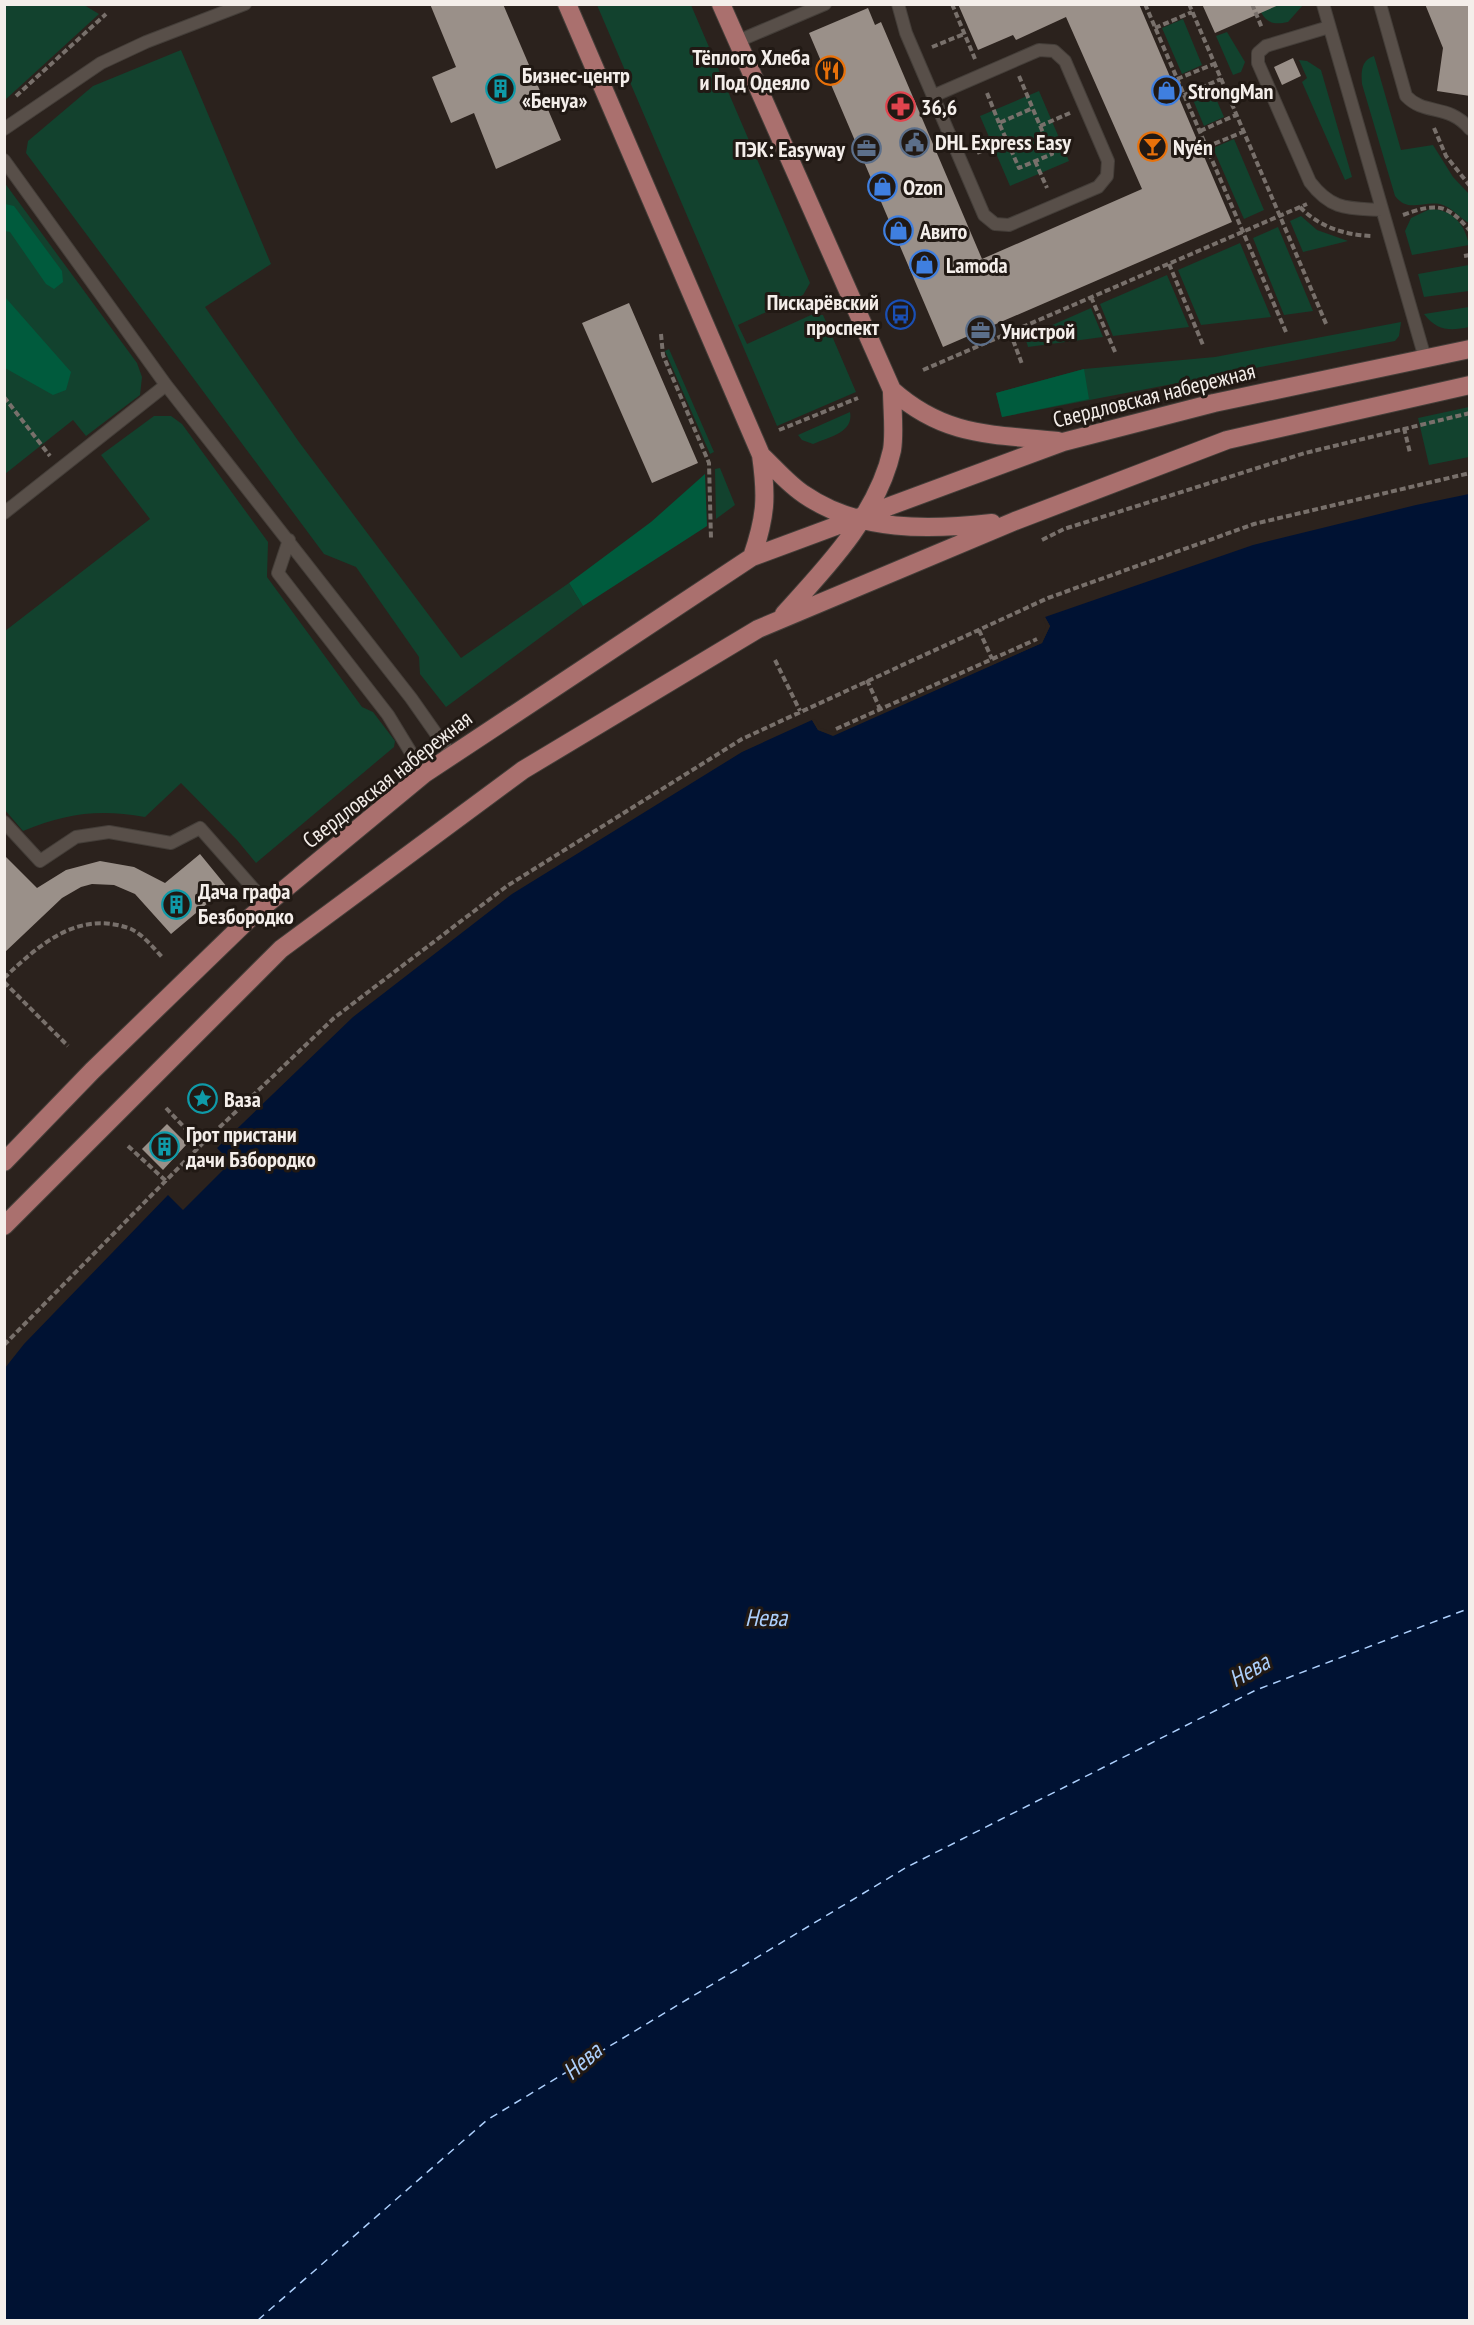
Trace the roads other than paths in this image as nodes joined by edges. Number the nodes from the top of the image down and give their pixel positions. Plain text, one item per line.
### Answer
1 (245, 4) edge
2 (567, 4) edge
3 (722, 4) edge
4 (825, 4) edge
5 (898, 4) edge
6 (1323, 4) edge
7 (1380, 4) edge
8 (1329, 27) junction
9 (738, 41) junction
10 (933, 96) junction
11 (4, 129) edge
12 (1470, 129) edge
13 (4, 160) edge
14 (1382, 210) junction
15 (1470, 349) edge
16 (1425, 358) junction
17 (166, 385) junction
18 (1470, 385) edge
19 (892, 390) junction
20 (1063, 442) junction
21 (761, 455) junction
22 (4, 513) edge
23 (860, 519) junction
24 (1015, 521) junction
25 (289, 540) junction
26 (752, 557) junction
27 (778, 620) junction
28 (451, 755) junction
29 (424, 774) junction
30 (4, 822) edge
31 (267, 904) junction
32 (4, 1162) edge
33 (4, 1226) edge

1 - 11 lane
2 - 21 main road
3 - 9 main road
4 - 9 lane
5 - 10 lane
6 - 8 lane
7 - 12 lane
8 - 14 lane
8 - 14 lane
9 - 19 main road
10 - 10 lane
13 - 17 lane
14 - 16 lane
15 - 16 main road, Свердловская набережная
16 - 20 main road, Свердловская набережная
17 - 22 lane
17 - 25 lane
18 - 24 main road, Свердловская набережная
19 - 20 main road
19 - 23 main road
20 - 23 main road, Свердловская набережная
21 - 23 main road
21 - 26 main road
23 - 24 main road, Свердловская набережная
23 - 26 main road, Свердловская набережная
23 - 27 main road, Свердловская набережная
24 - 27 main road, Свердловская набережная
25 - 28 lane
25 - 29 lane
26 - 28 main road, Свердловская набережная
27 - 33 main road, Свердловская набережная
28 - 29 main road, Свердловская набережная
29 - 31 main road, Свердловская набережная
30 - 31 lane
31 - 32 main road, Свердловская набережная

